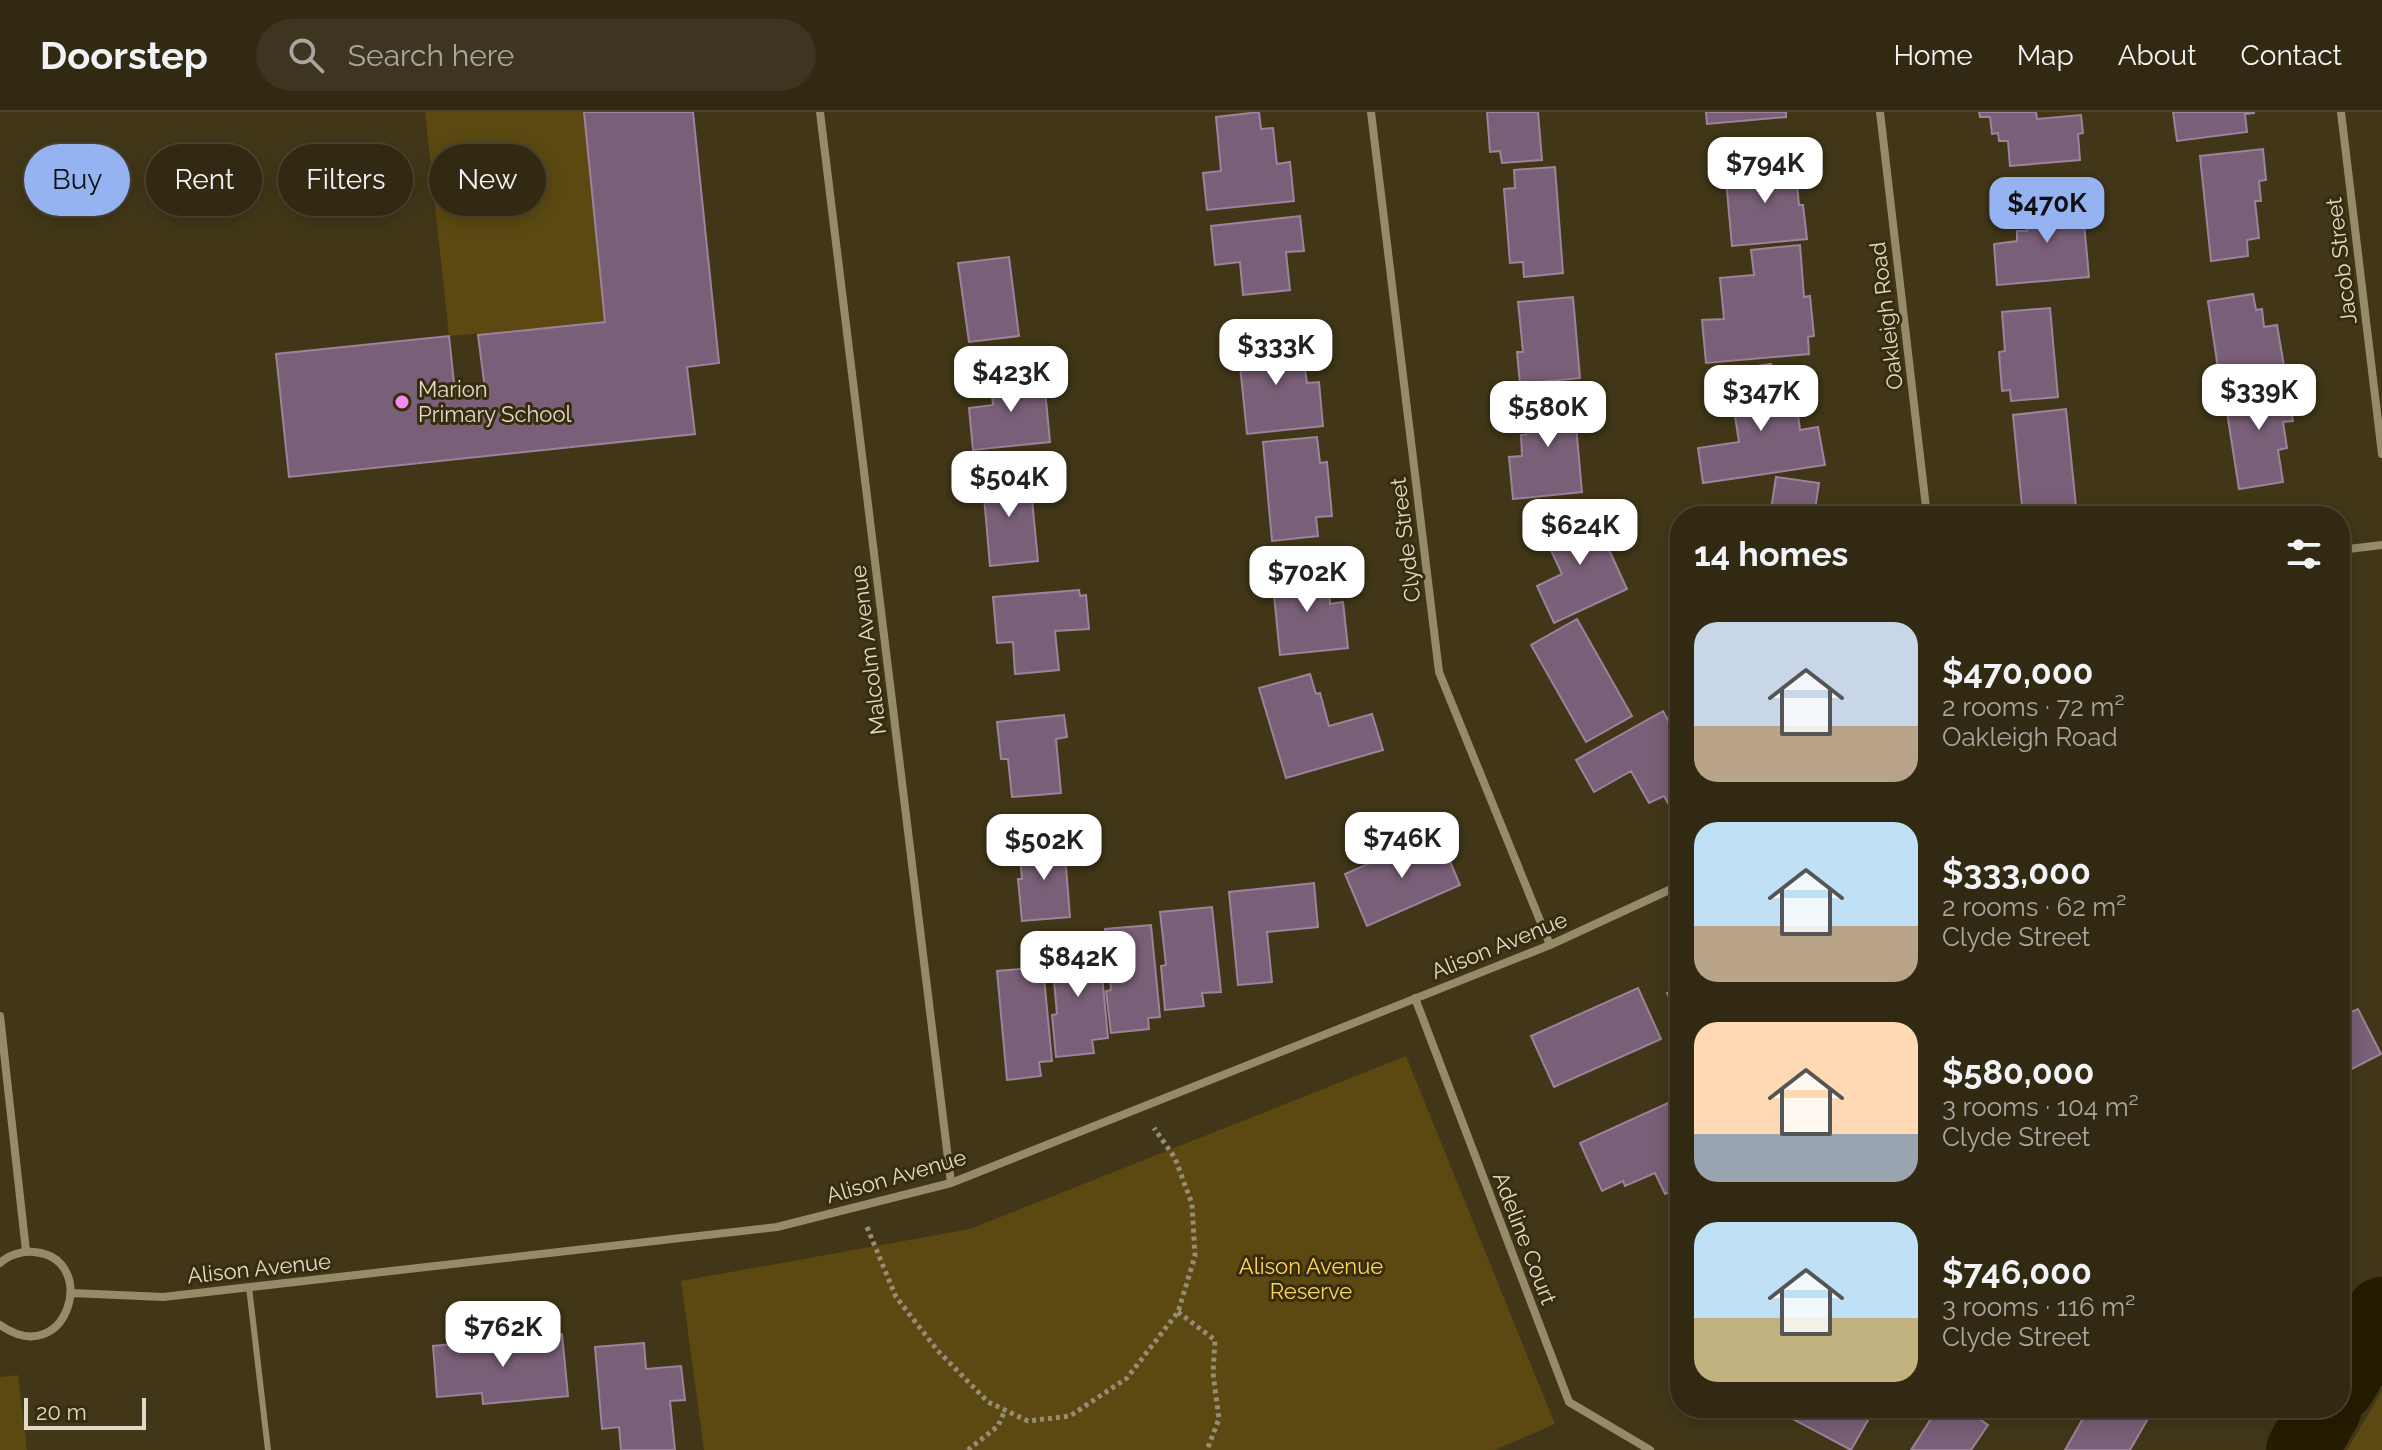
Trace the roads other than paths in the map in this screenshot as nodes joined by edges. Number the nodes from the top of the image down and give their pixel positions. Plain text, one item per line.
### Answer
1 (820, 112) edge
2 (1371, 112) edge
3 (1880, 112) edge
4 (2341, 112) edge
5 (2382, 454) edge
6 (1926, 506) edge
7 (2382, 545) edge
8 (2350, 549) edge
9 (1670, 890) edge
10 (1550, 945) junction
11 (1415, 998) junction
12 (0, 1016) edge
13 (951, 1183) junction
14 (26, 1251) junction
15 (0, 1263) edge
16 (249, 1287) junction
17 (72, 1293) junction
18 (0, 1325) edge
19 (268, 1450) edge
20 (1650, 1450) edge

1 - 13 street, Malcolm Avenue
2 - 10 street, Clyde Street
3 - 6 street, Oakleigh Road
4 - 5 street, Jacob Street
7 - 8 street
9 - 10 street, Alison Avenue
10 - 11 street, Alison Avenue
11 - 13 street, Alison Avenue
11 - 20 street, Adeline Court
12 - 14 street
13 - 16 street, Alison Avenue
14 - 15 street
14 - 17 street
16 - 17 street, Alison Avenue
16 - 19 lane
17 - 18 street

